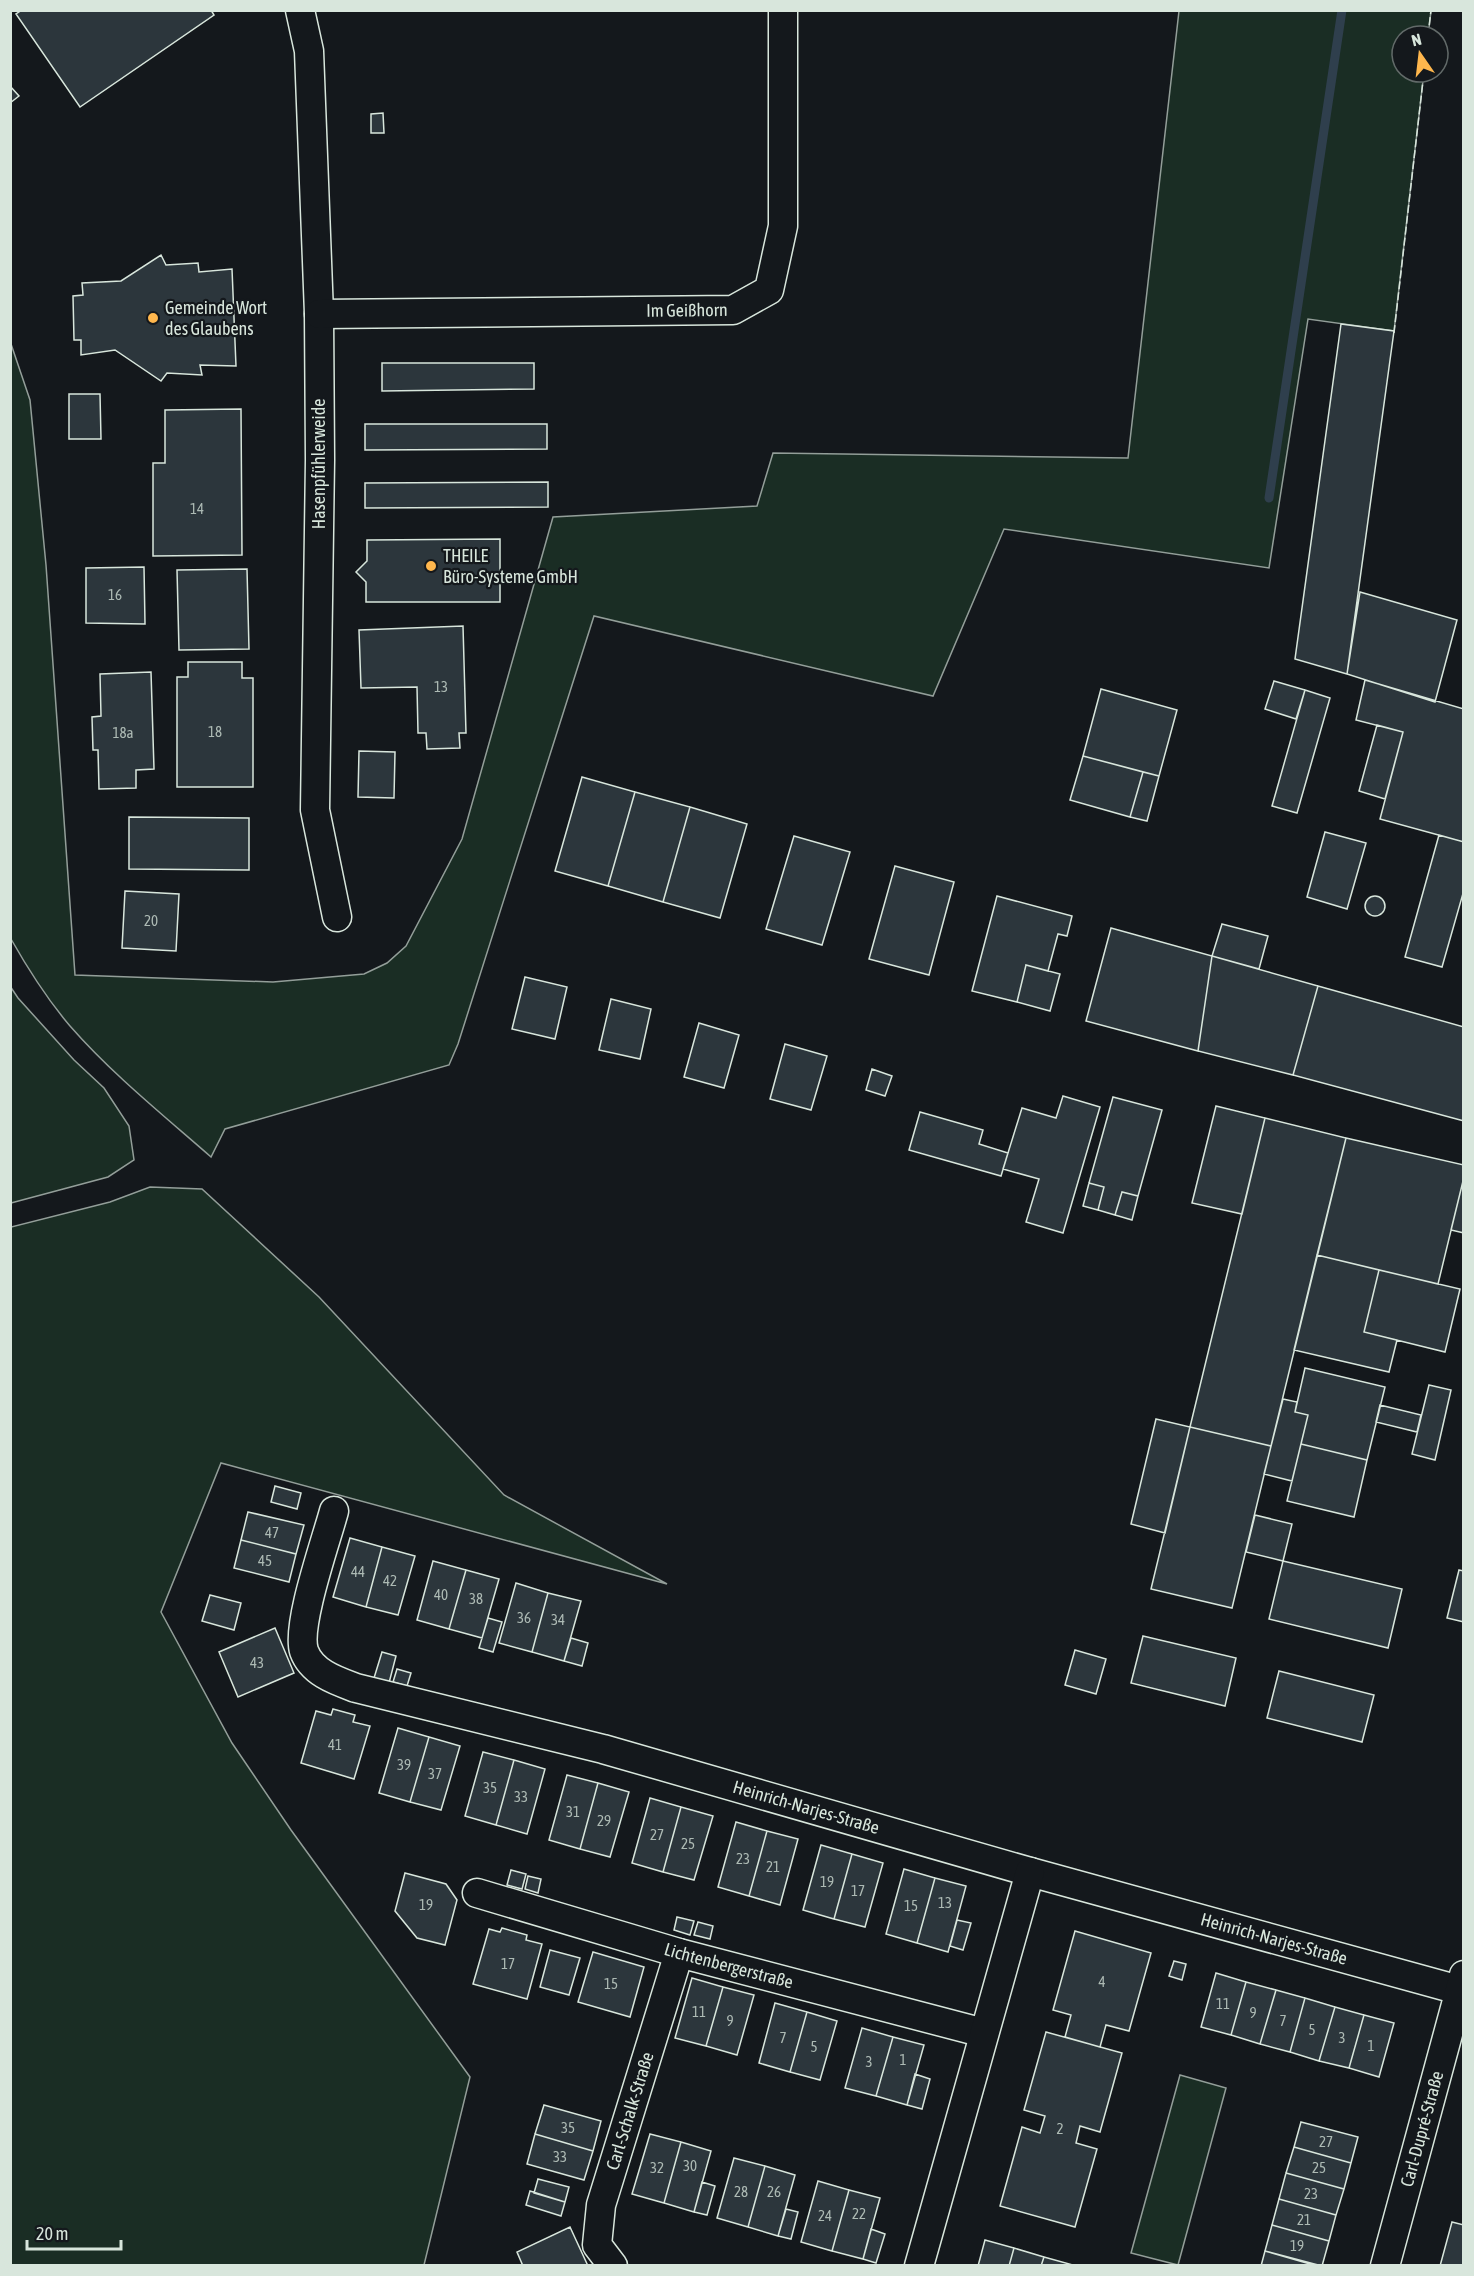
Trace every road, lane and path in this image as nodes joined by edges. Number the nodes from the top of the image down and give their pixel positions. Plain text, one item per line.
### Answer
1 (300, 10) edge
2 (783, 10) edge
3 (319, 314) junction
4 (337, 917) dead end
5 (334, 1511) dead end
6 (1030, 1872) junction
7 (477, 1893) dead end
8 (680, 1953) junction
9 (1461, 1982) edge
10 (984, 2034) junction
11 (613, 2265) edge
12 (919, 2265) edge
13 (1385, 2265) edge

1 - 3 street, Hasenpfühlerweide
2 - 3 street, Im Geißhorn
3 - 4 street, Hasenpfühlerweide
5 - 6 street, Heinrich-Narjes-Straße
6 - 9 street, Heinrich-Narjes-Straße
6 - 10 street
7 - 8 street, Lichtenbergerstraße
8 - 10 street, Lichtenbergerstraße
8 - 11 street, Carl-Schalk-Straße
9 - 13 street, Carl-Dupré-Straße
10 - 12 street

